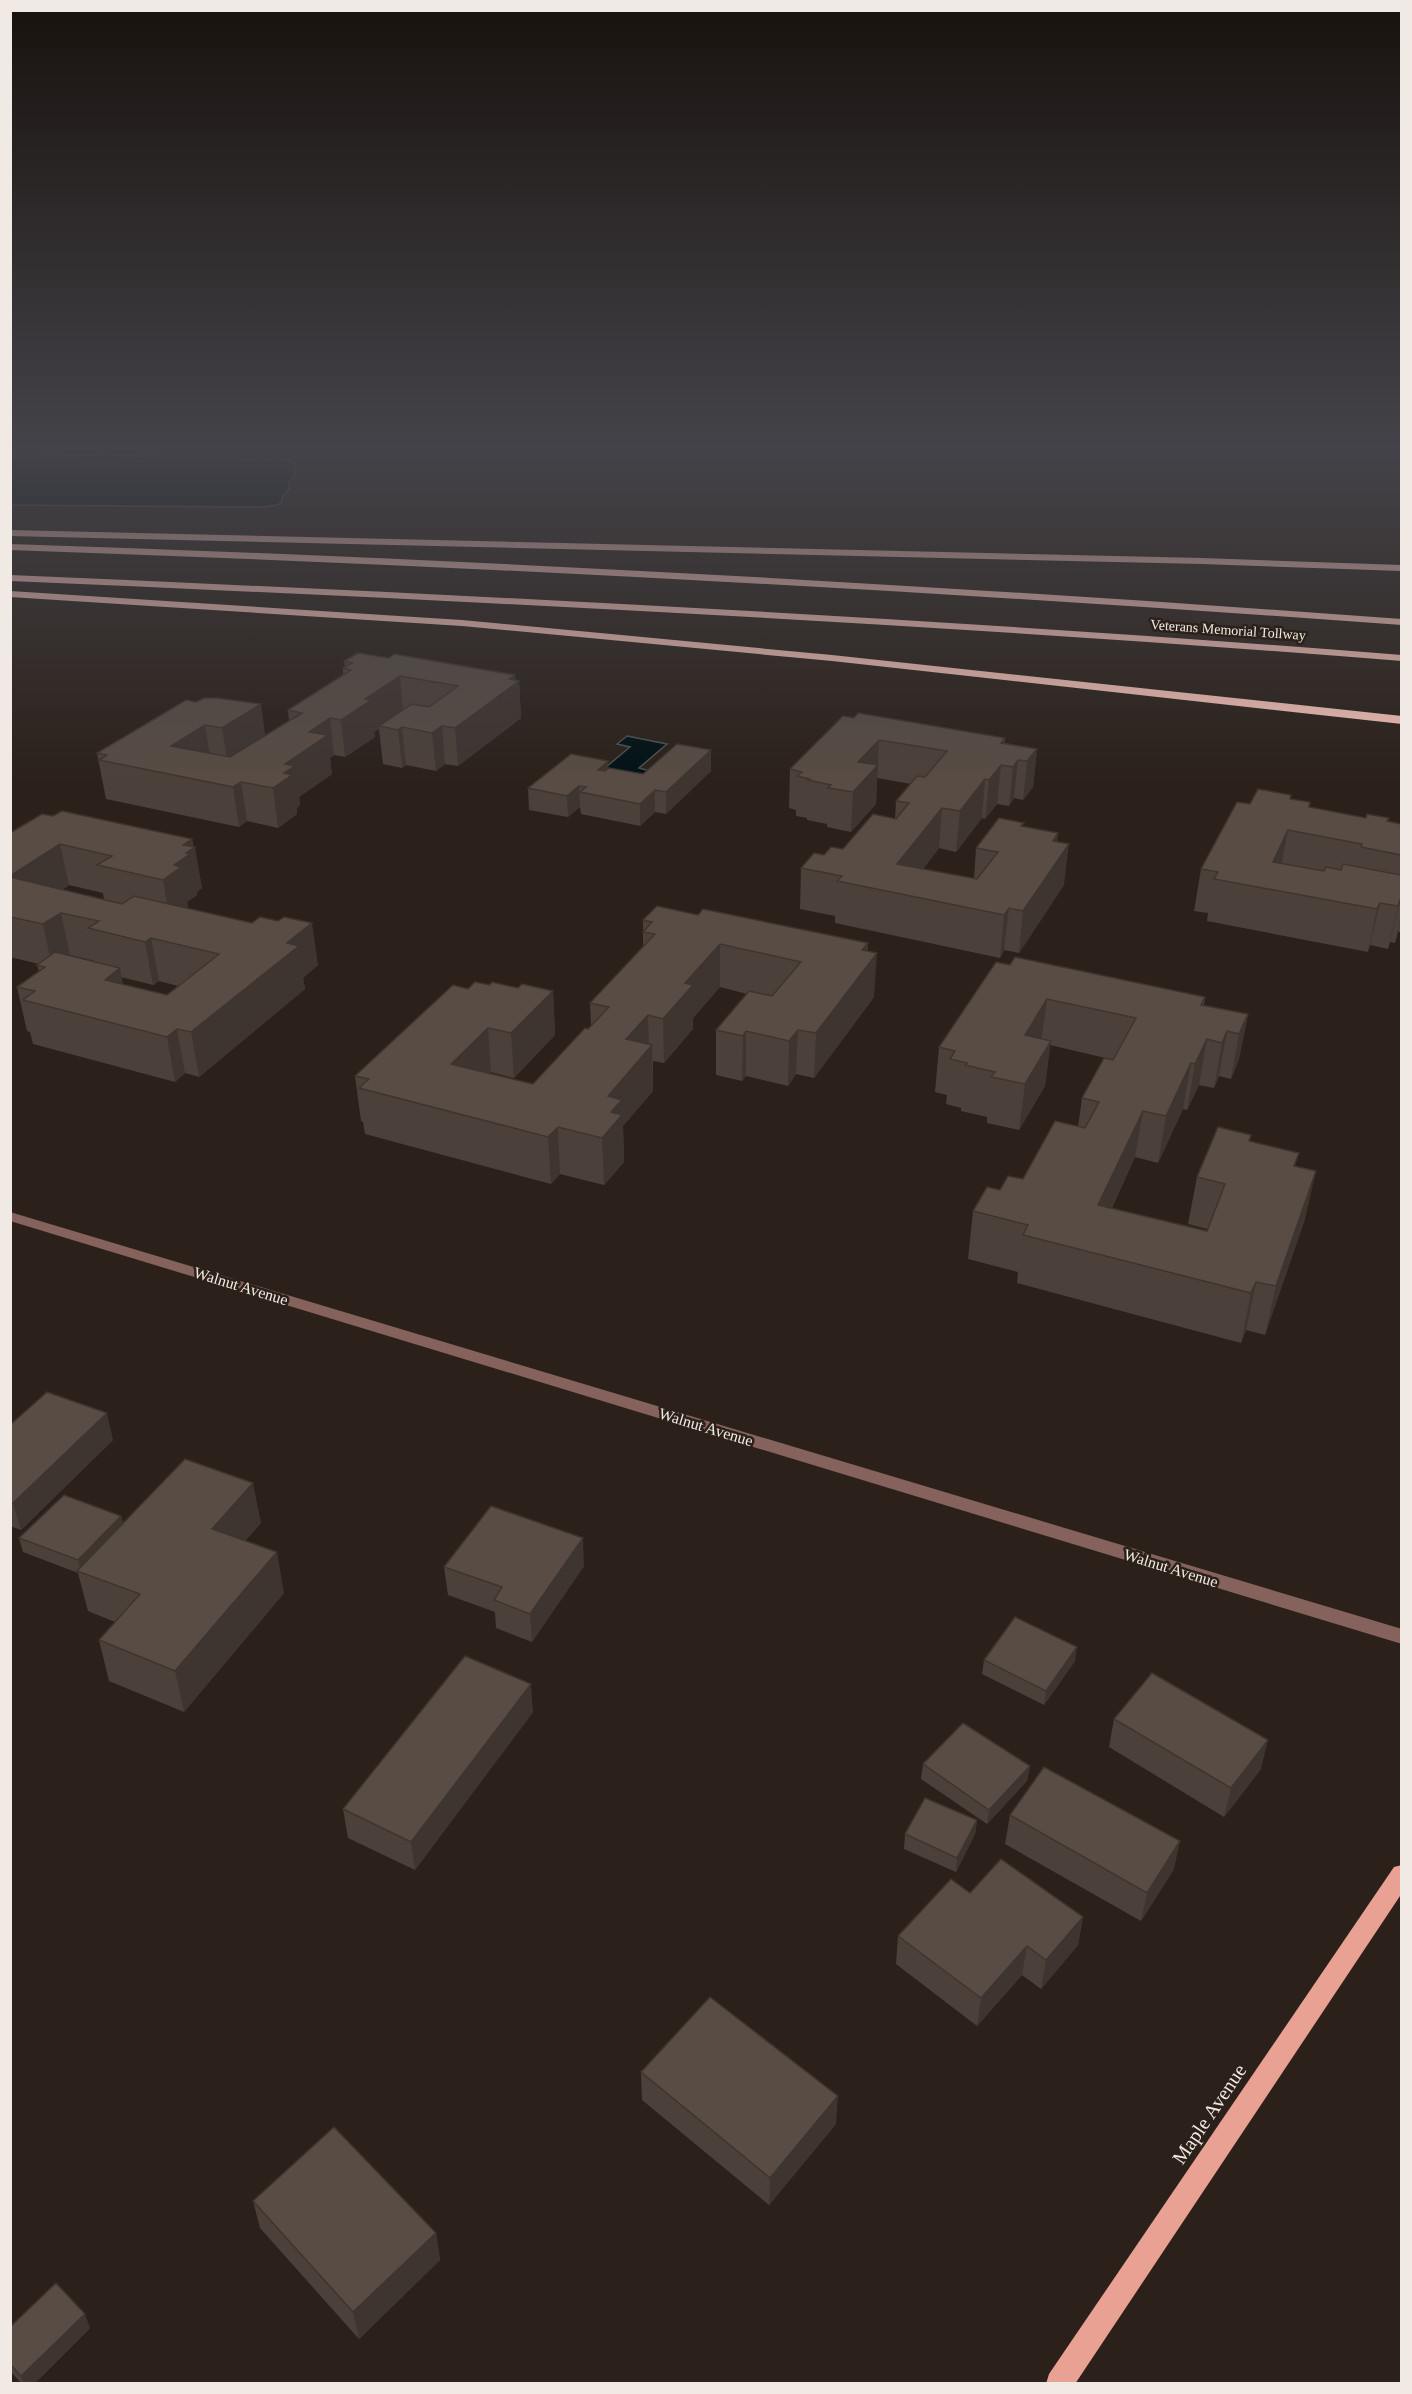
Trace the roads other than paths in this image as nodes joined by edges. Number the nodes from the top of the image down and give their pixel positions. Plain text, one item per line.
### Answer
1 (346, 560) edge
2 (1132, 560) edge
3 (1401, 568) edge
4 (10, 578) edge
5 (10, 594) edge
6 (1401, 622) edge
7 (1401, 658) edge
8 (1401, 720) edge
9 (10, 1216) edge
10 (1401, 1637) edge
11 (1401, 1874) edge
12 (1059, 2384) edge

1 - 6 highway, Veterans Memorial Tollway
2 - 3 highway
4 - 7 highway, Veterans Memorial Tollway
5 - 8 highway
9 - 10 street, Walnut Avenue
11 - 12 main road, Maple Avenue

